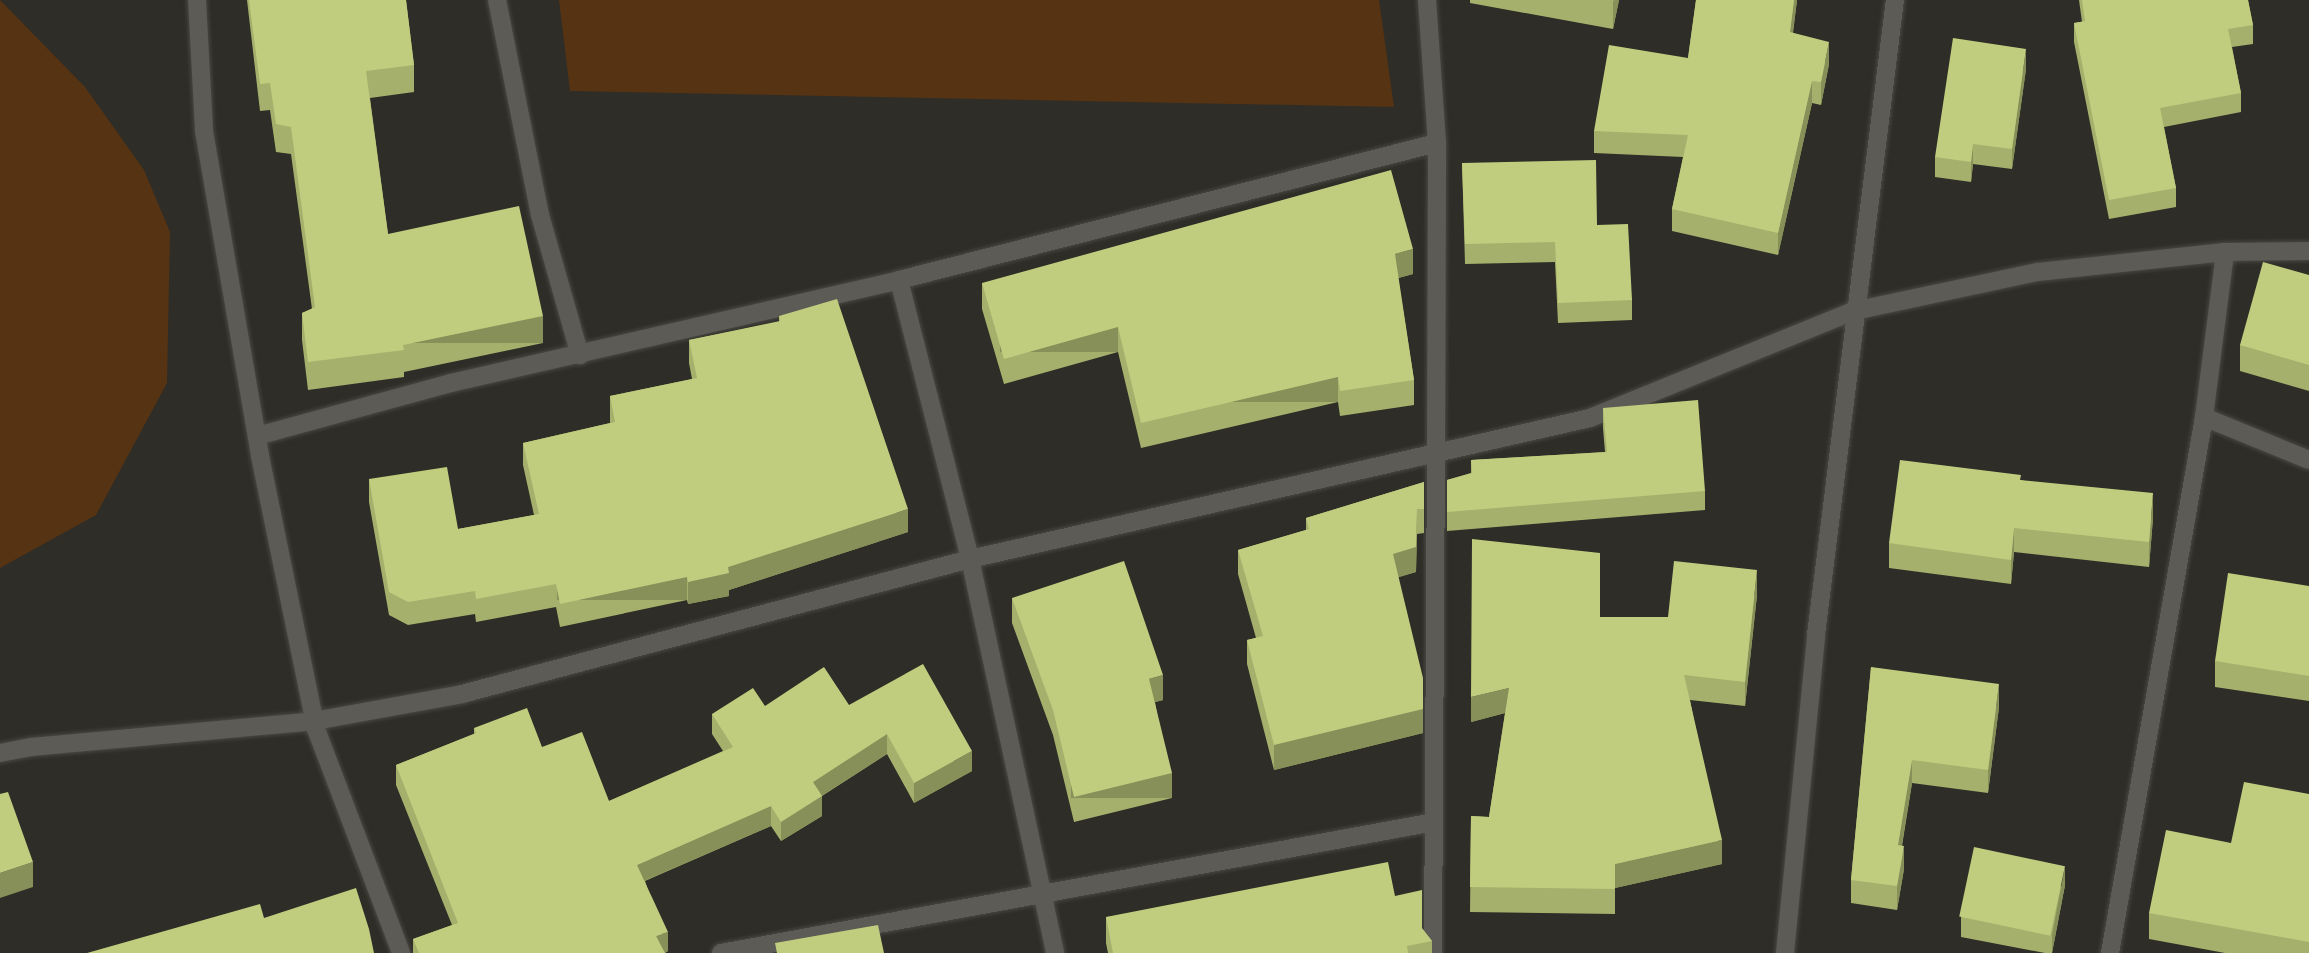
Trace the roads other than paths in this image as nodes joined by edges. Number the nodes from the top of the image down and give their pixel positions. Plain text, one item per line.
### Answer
1 (197, 0) edge
2 (497, 0) edge
3 (1427, 0) edge
4 (1895, 0) edge
5 (1437, 143) junction
6 (2309, 251) edge
7 (2225, 252) junction
8 (899, 280) junction
9 (1854, 310) junction
10 (580, 355) junction
11 (2204, 417) junction
12 (257, 436) junction
13 (1436, 453) junction
14 (2309, 460) edge
15 (970, 559) junction
16 (314, 721) junction
17 (0, 753) edge
18 (1434, 822) junction
19 (1043, 894) junction
20 (401, 953) edge
21 (721, 953) edge
22 (1055, 953) edge
23 (1433, 953) edge
24 (1785, 953) edge
25 (2110, 953) edge

1 - 12 street
2 - 10 street
3 - 5 street
4 - 9 street
5 - 8 street
5 - 13 street
6 - 7 street
7 - 9 street
7 - 11 street
8 - 10 street
8 - 15 street
9 - 13 street
9 - 24 street
10 - 12 street
11 - 14 street
11 - 25 street
12 - 16 street
13 - 15 street
13 - 18 street
15 - 16 street
15 - 19 street
16 - 17 street
16 - 20 street
18 - 19 street
18 - 23 street
19 - 21 street
19 - 22 street

